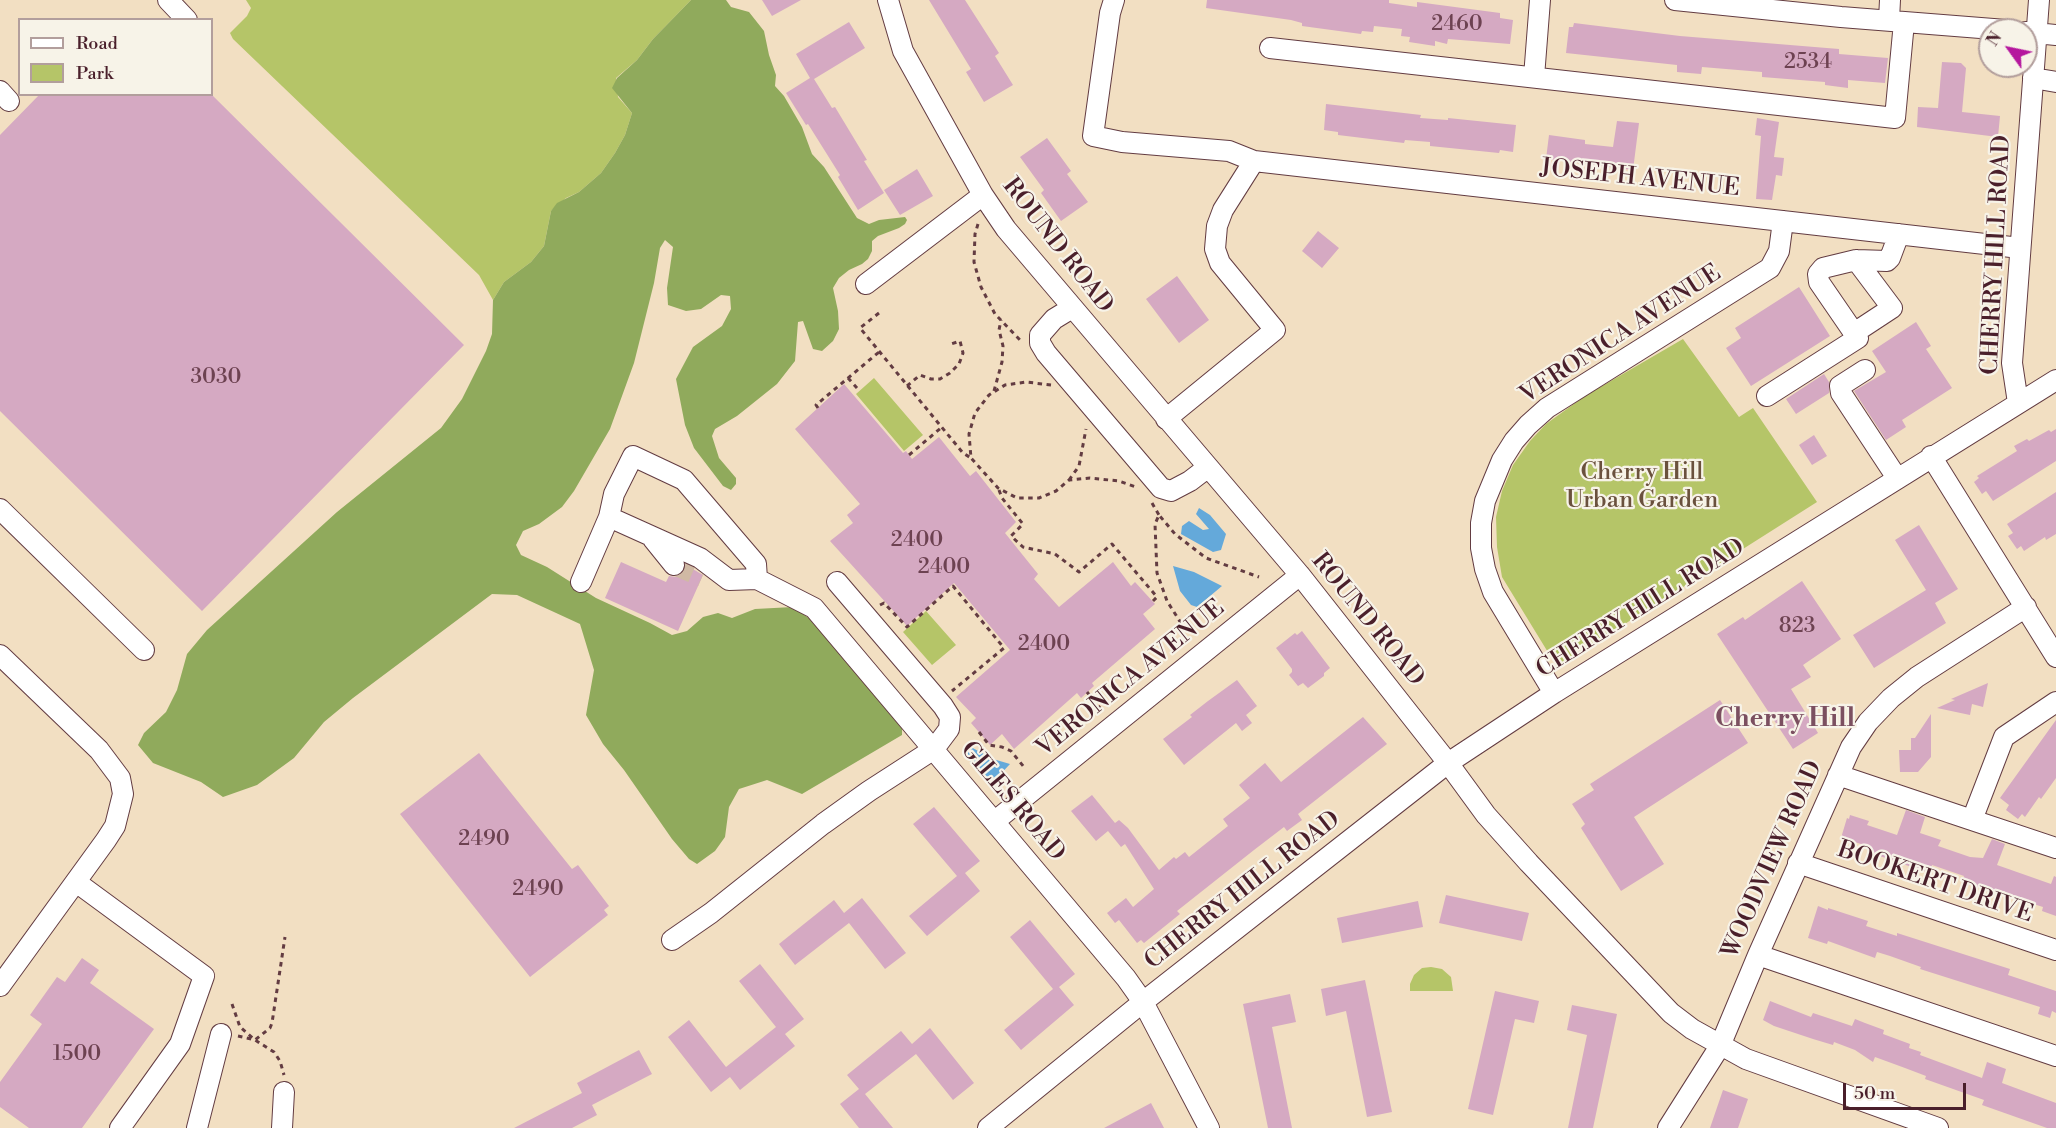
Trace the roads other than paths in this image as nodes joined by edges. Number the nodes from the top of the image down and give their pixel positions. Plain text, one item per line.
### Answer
1 (168, 0) edge
2 (888, 0) edge
3 (1114, 0) edge
4 (1540, 0) edge
5 (1676, 0) edge
6 (1890, 0) edge
7 (2044, 2) edge
8 (1740, 3) edge
9 (1842, 8) edge
10 (186, 18) edge
11 (2037, 18) edge
12 (1896, 21) junction
13 (1978, 28) edge
14 (2038, 33) edge
15 (2056, 34) edge
16 (1270, 48) dead end
17 (1534, 77) junction
18 (2033, 78) joint
19 (2056, 82) edge
20 (1254, 161) junction
21 (983, 195) junction
22 (1783, 221) junction
23 (1899, 234) junction
24 (2020, 248) junction
25 (1856, 260) junction
26 (866, 284) dead end
27 (1072, 308) junction
28 (1854, 333) junction
29 (1866, 370) dead end
30 (2056, 380) edge
31 (1767, 396) dead end
32 (2018, 403) junction
33 (1166, 419) junction
34 (1931, 456) junction
35 (1207, 468) junction
36 (1897, 478) junction
37 (0, 509) edge
38 (609, 517) junction
39 (651, 536) junction
40 (674, 565) tunnel mouth
41 (1300, 575) junction
42 (757, 579) junction
43 (581, 582) dead end
44 (837, 582) dead end
45 (2026, 607) junction
46 (144, 650) dead end
47 (0, 654) edge
48 (2056, 657) edge
49 (1554, 693) junction
50 (2056, 702) edge
51 (934, 749) junction
52 (1448, 763) junction
53 (1838, 775) junction
54 (1972, 820) junction
55 (995, 821) junction
56 (2056, 848) edge
57 (1798, 863) junction
58 (76, 882) junction
59 (672, 940) dead end
60 (2056, 950) edge
61 (1758, 955) junction
62 (0, 986) edge
63 (1143, 1002) junction
64 (220, 1034) road end
65 (1720, 1047) junction
66 (2056, 1056) edge
67 (284, 1092) road end
68 (120, 1128) edge
69 (197, 1128) edge
70 (282, 1128) edge
71 (988, 1128) edge
72 (1209, 1128) edge
73 (1668, 1128) edge
74 (1938, 1128) edge

1 - 10 street
2 - 21 street, ROUND ROAD
3 - 20 street, JOSEPH AVENUE
4 - 17 street
5 - 8 street
6 - 12 street
7 - 11 street, CHERRY HILL ROAD
8 - 9 street
9 - 12 street
12 - 13 street
12 - 17 street
14 - 15 street
16 - 17 street
18 - 19 street
18 - 24 street, CHERRY HILL ROAD
20 - 22 street, JOSEPH AVENUE
20 - 33 street
21 - 26 street
21 - 27 street, ROUND ROAD
22 - 23 street, JOSEPH AVENUE
22 - 49 street, VERONICA AVENUE
23 - 24 street, JOSEPH AVENUE
23 - 25 street
24 - 32 street, CHERRY HILL ROAD
25 - 28 street
25 - 28 street
27 - 33 street, ROUND ROAD
27 - 35 street
28 - 31 street
29 - 36 street
30 - 32 street
32 - 34 street, CHERRY HILL ROAD
33 - 35 street, ROUND ROAD
34 - 36 street, CHERRY HILL ROAD
34 - 45 street
35 - 41 street, ROUND ROAD
36 - 49 street, CHERRY HILL ROAD
37 - 46 street
38 - 39 street
38 - 42 street
38 - 43 street
39 - 40 street
39 - 42 street
41 - 52 street, ROUND ROAD
41 - 55 street, VERONICA AVENUE
42 - 51 street
44 - 51 street
45 - 48 street
45 - 53 street, WOODVIEW ROAD
47 - 58 street
49 - 52 street, CHERRY HILL ROAD
50 - 54 street
51 - 55 street, GILES ROAD
51 - 59 street, GILES ROAD
52 - 63 street, CHERRY HILL ROAD
52 - 65 street, ROUND ROAD
53 - 54 street
53 - 57 street, WOODVIEW ROAD
54 - 56 street
55 - 63 street, GILES ROAD
57 - 60 street, BOOKERT DRIVE
57 - 61 street, WOODVIEW ROAD
58 - 62 street
58 - 68 street
61 - 65 street, WOODVIEW ROAD
61 - 66 street
63 - 71 street, CHERRY HILL ROAD
63 - 72 street, GILES ROAD
64 - 69 street
65 - 73 street, WOODVIEW ROAD
65 - 74 street, ROUND ROAD
67 - 70 street

